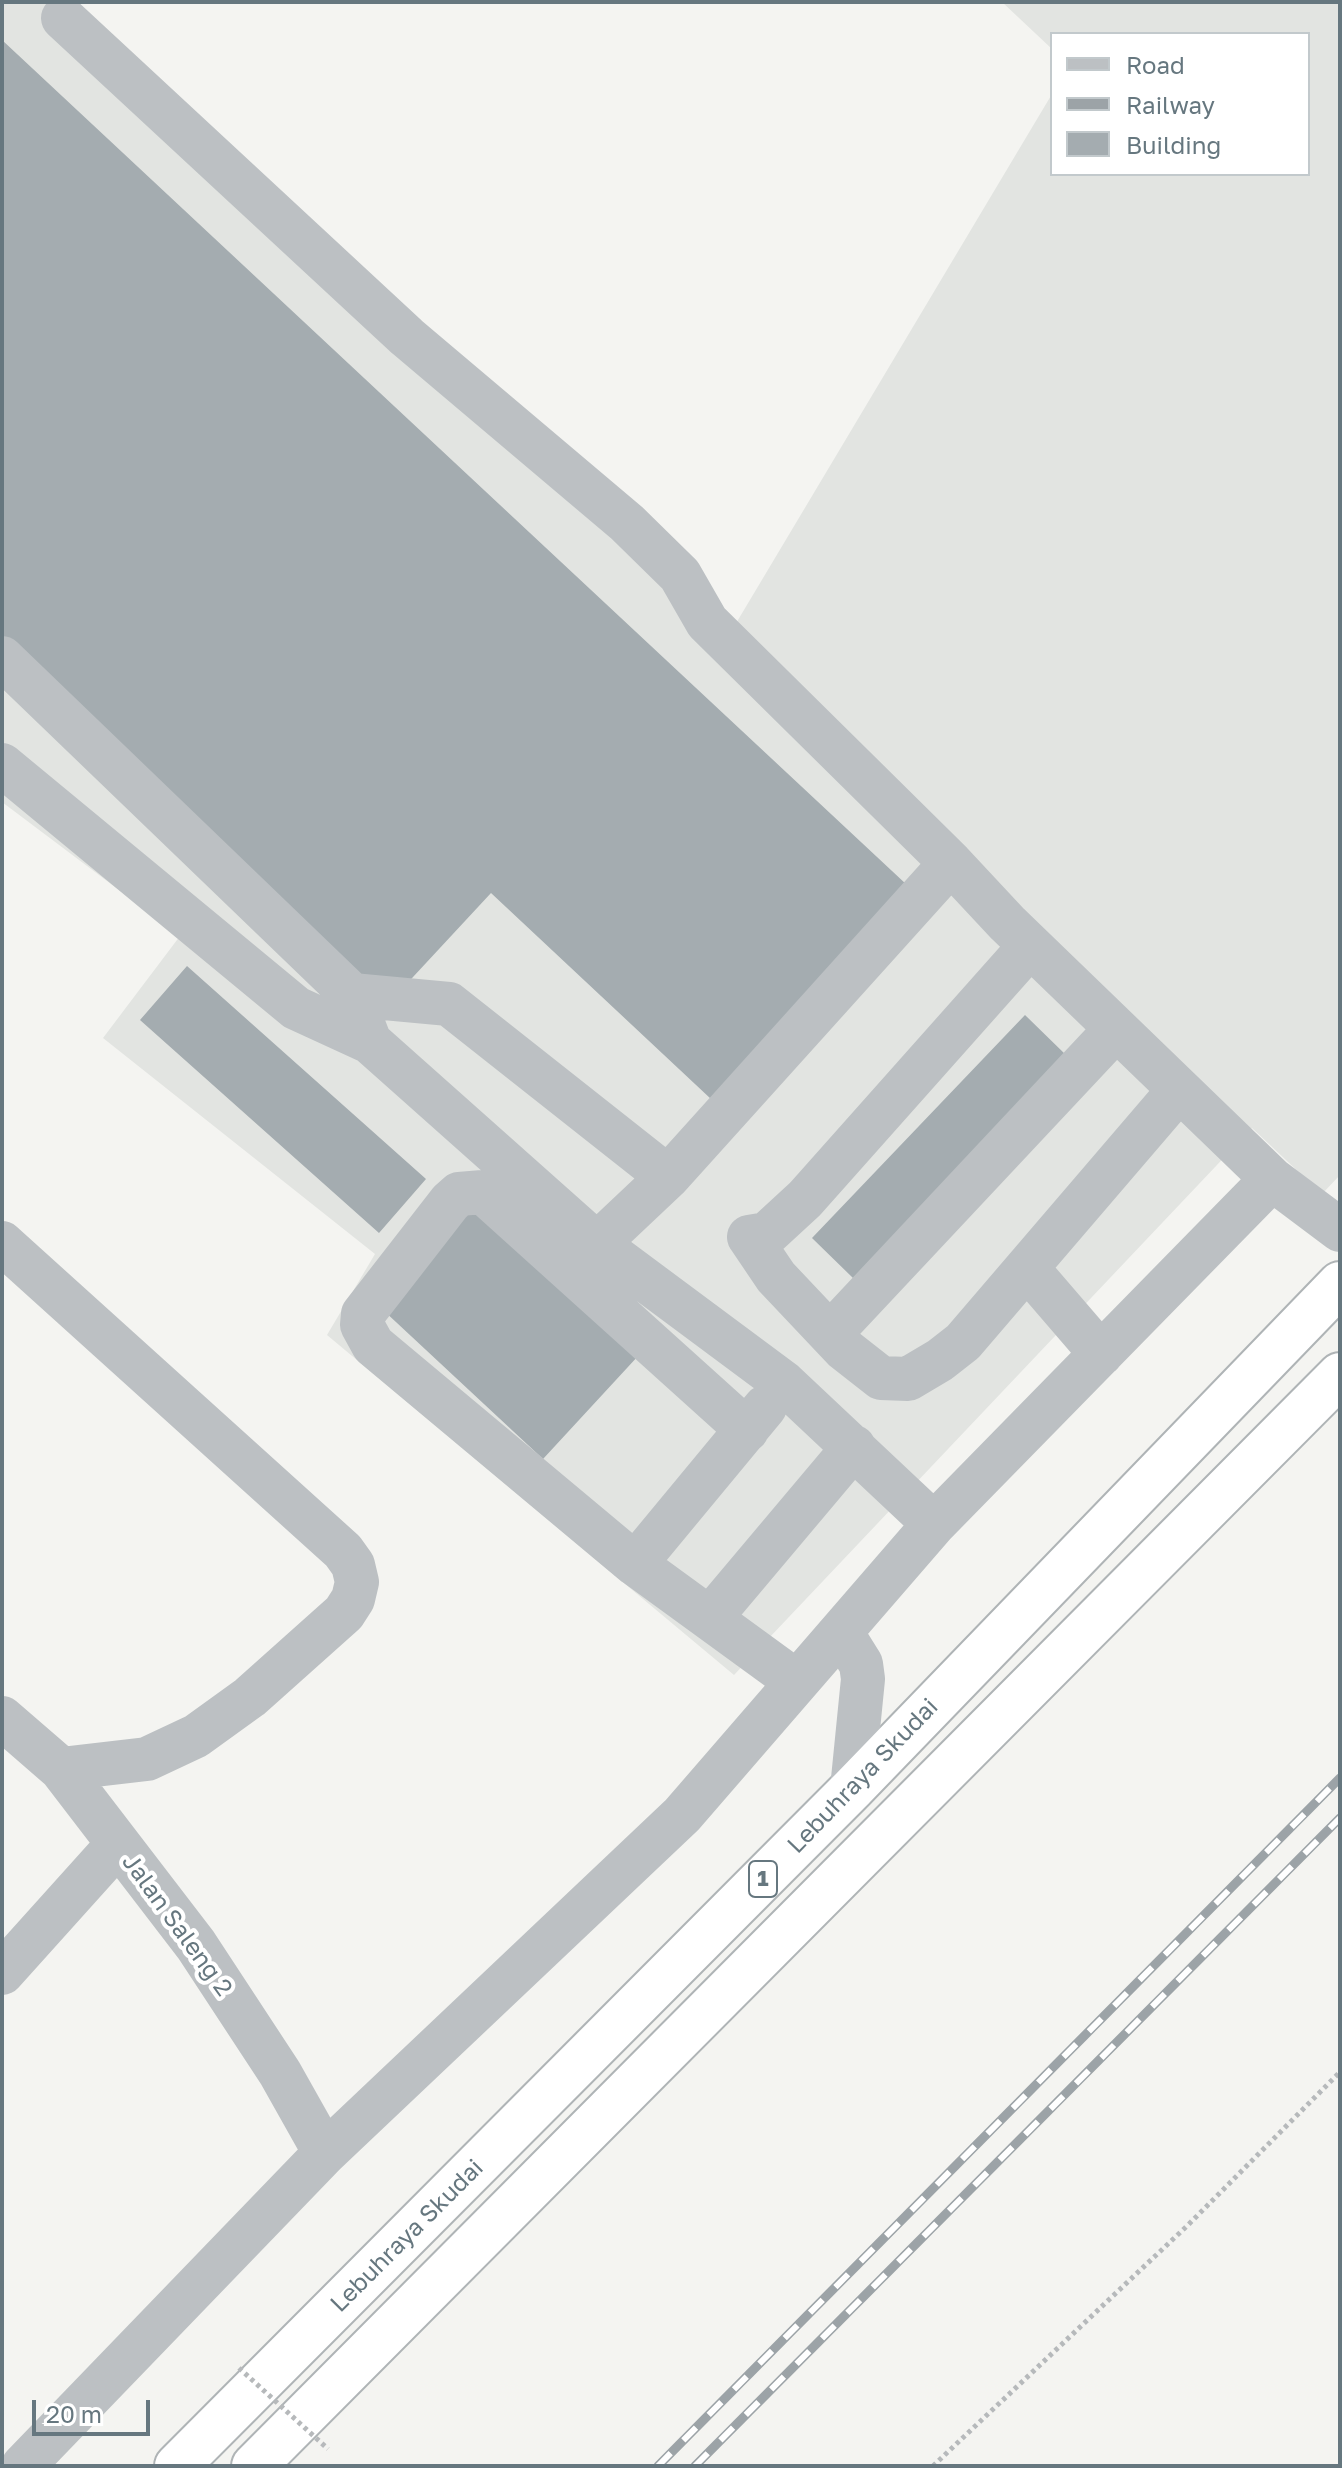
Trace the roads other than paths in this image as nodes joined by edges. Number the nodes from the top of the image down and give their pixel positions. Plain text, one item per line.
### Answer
1 (63, 18) dead end
2 (2, 658) edge
3 (2, 765) edge
4 (951, 863) junction
5 (1030, 946) junction
6 (352, 995) junction
7 (1116, 1029) junction
8 (370, 1042) junction
9 (1179, 1090) junction
10 (668, 1177) junction
11 (1272, 1179) junction
12 (1340, 1230) edge
13 (2, 1243) edge
14 (597, 1244) junction
15 (1027, 1268) junction
16 (1340, 1284) edge
17 (830, 1334) junction
18 (1101, 1354) junction
19 (1340, 1375) edge
20 (784, 1383) junction
21 (747, 1430) junction
22 (854, 1447) junction
23 (934, 1524) junction
24 (635, 1564) junction
25 (710, 1618) junction
26 (841, 1632) junction
27 (797, 1682) junction
28 (2, 1718) edge
29 (61, 1769) junction
30 (852, 1789) junction
31 (118, 1844) junction
32 (2, 1973) edge
33 (325, 2153) junction
34 (23, 2466) edge
35 (177, 2466) edge
36 (254, 2466) edge

1 - 4 street
2 - 6 street
3 - 8 street
4 - 5 street
4 - 10 street
5 - 7 street
5 - 17 street
6 - 8 street
6 - 10 street
7 - 9 street
7 - 17 street
8 - 14 street
9 - 11 street
9 - 15 street
10 - 14 street
11 - 12 street
11 - 18 street
13 - 29 street
14 - 20 street
15 - 17 street
15 - 18 street
16 - 30 highway, Lebuhraya Skudai / 1
18 - 23 street
19 - 36 highway, 1
20 - 21 street
20 - 22 street
21 - 24 street
21 - 24 street
22 - 23 street
22 - 25 street
23 - 26 street
24 - 25 street
25 - 27 street
26 - 27 street
26 - 30 street
27 - 33 street
28 - 29 street, Jalan Saleng 2
29 - 31 street, Jalan Saleng 2
30 - 35 highway, Lebuhraya Skudai / 1
31 - 32 street
31 - 33 street, Jalan Saleng 2
33 - 34 street

